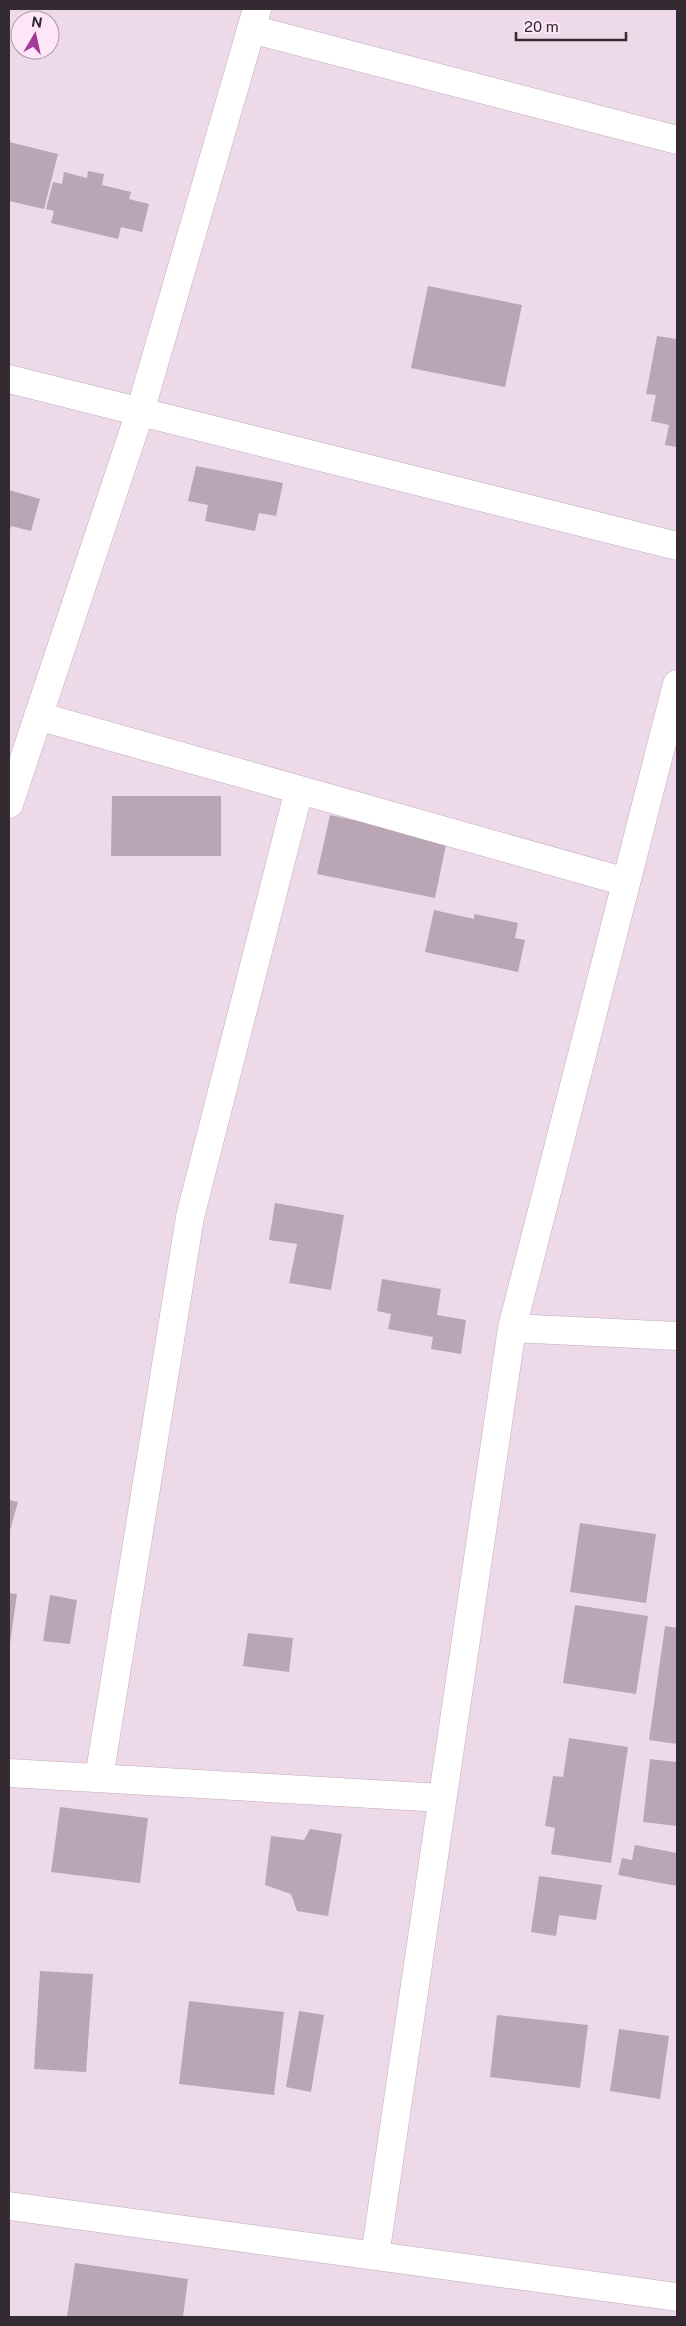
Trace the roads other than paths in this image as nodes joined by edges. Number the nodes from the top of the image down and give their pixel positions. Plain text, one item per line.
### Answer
1 (254, 19) edge
2 (677, 140) edge
3 (9, 379) edge
4 (140, 412) junction
5 (677, 546) edge
6 (677, 684) edge
7 (38, 716) junction
8 (299, 790) junction
9 (9, 804) edge
10 (626, 882) junction
11 (512, 1328) junction
12 (677, 1336) edge
13 (9, 1773) edge
14 (99, 1778) junction
15 (442, 1798) junction
16 (9, 2206) edge
17 (375, 2256) junction
18 (677, 2296) edge

1 - 2 street
1 - 4 street
3 - 4 street
4 - 5 street
4 - 7 street
6 - 10 street
7 - 8 street
7 - 9 street
8 - 10 street
8 - 14 street
10 - 11 street
11 - 12 street
11 - 15 street
13 - 14 street
14 - 15 street
15 - 17 street
16 - 17 street
17 - 18 street

